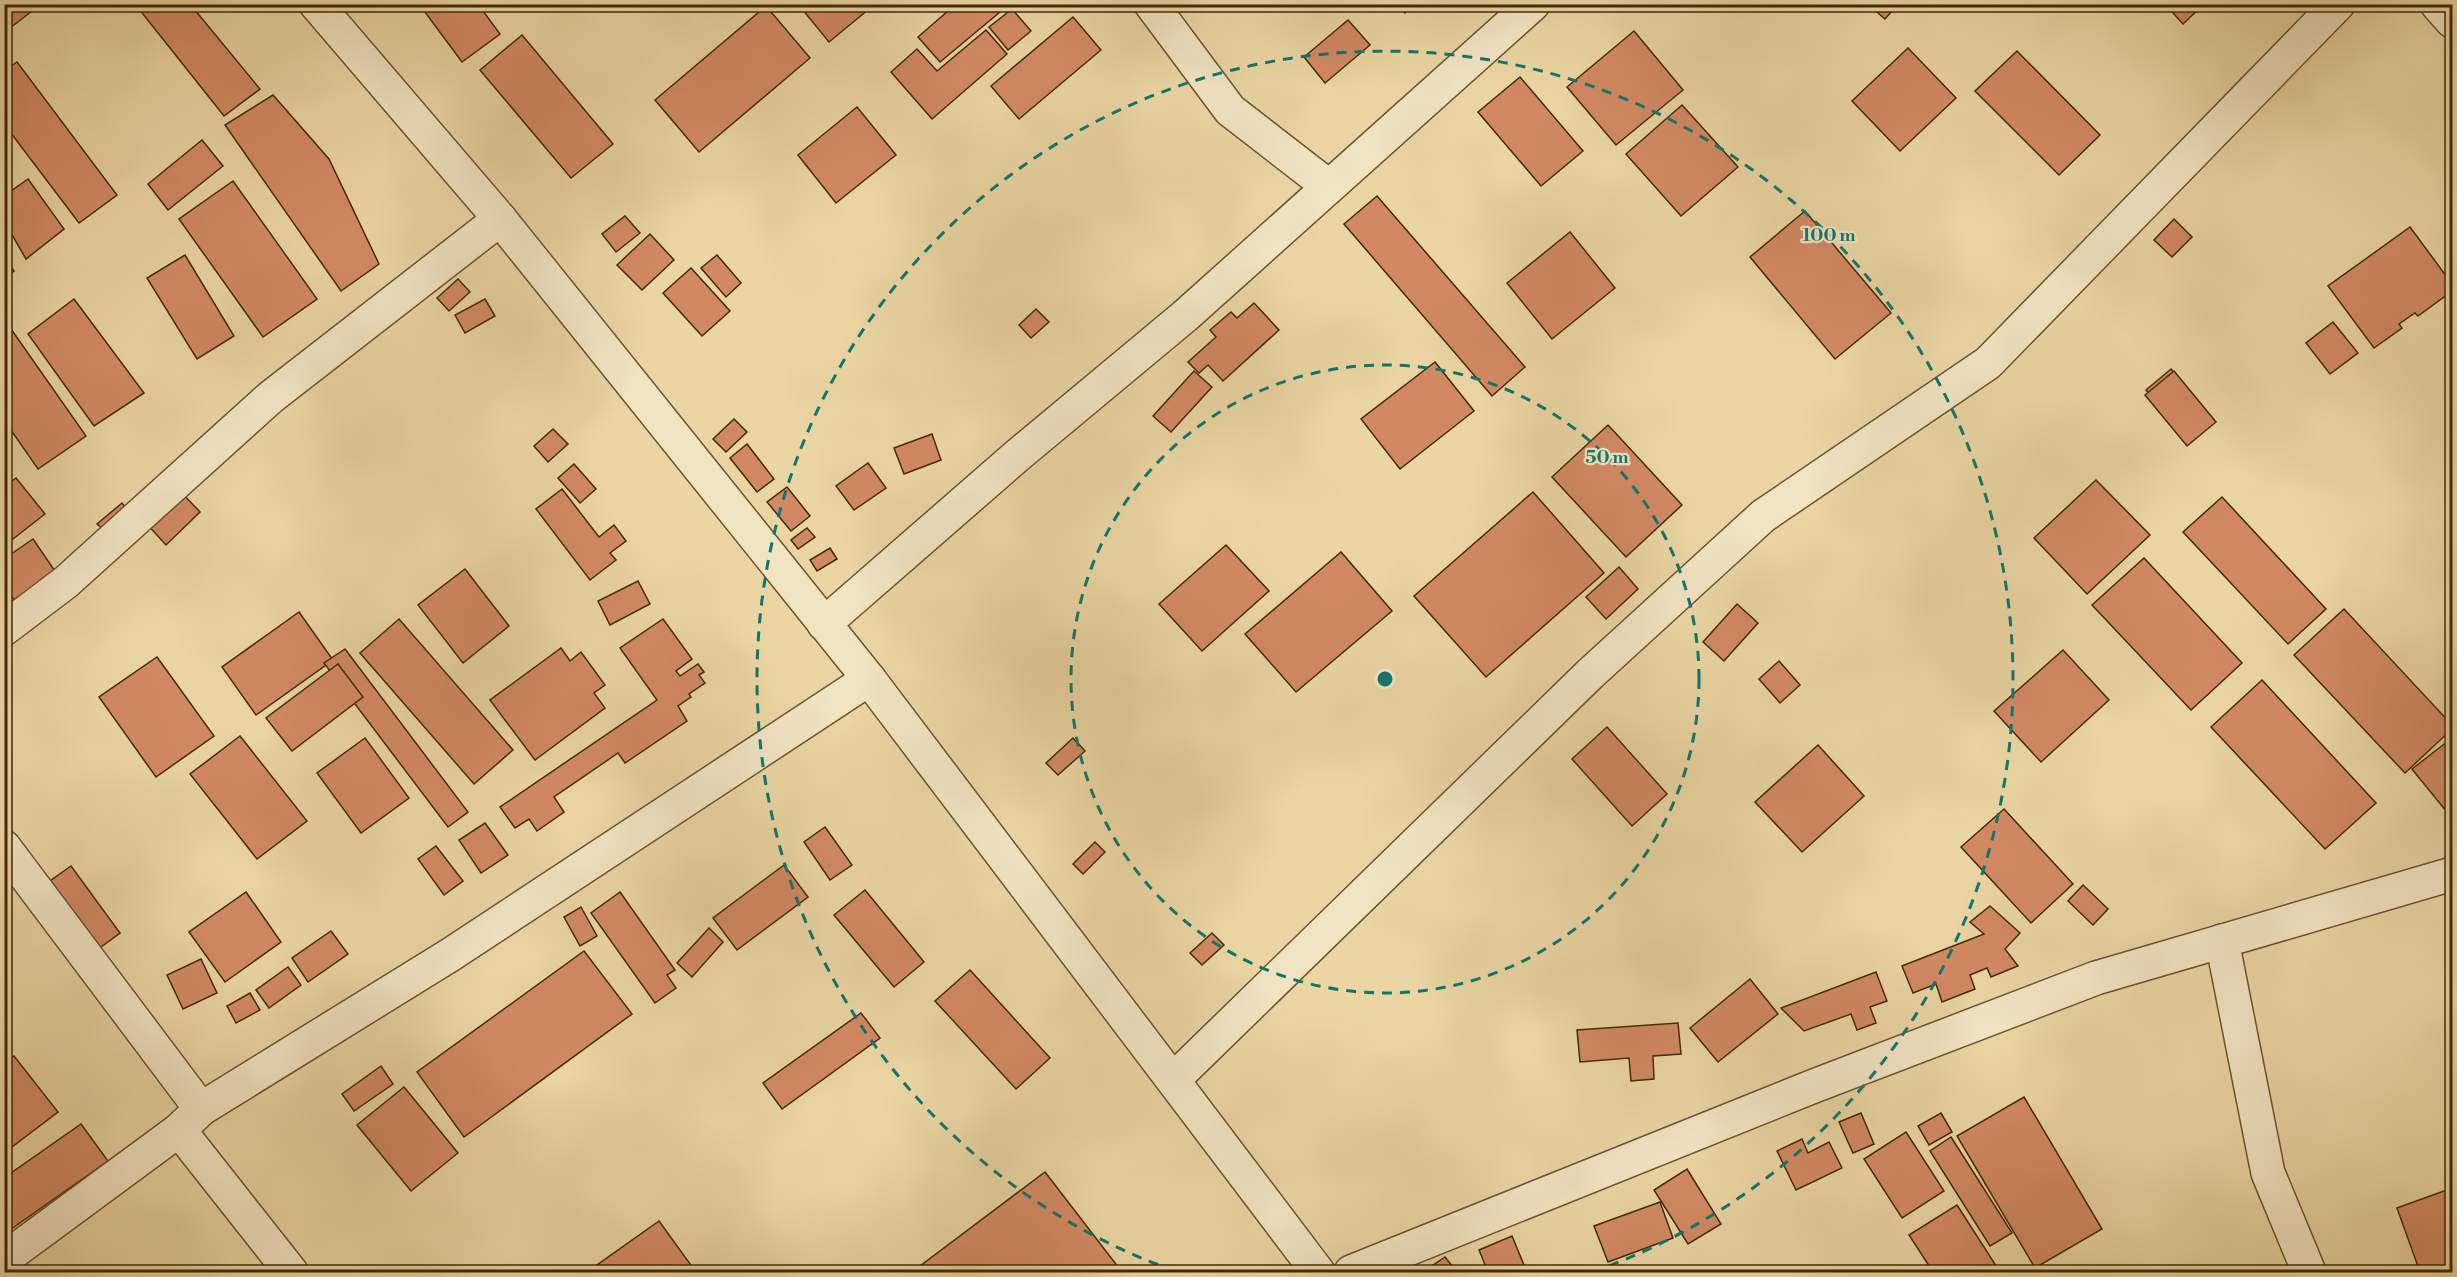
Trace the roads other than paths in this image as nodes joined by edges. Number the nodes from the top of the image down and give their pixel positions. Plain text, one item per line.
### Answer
1 (316, 4) edge
2 (1151, 4) edge
3 (1533, 4) edge
4 (2338, 4) edge
5 (2437, 4) edge
6 (2452, 21) edge
7 (1328, 186) junction
8 (500, 219) junction
9 (824, 624) junction
10 (4, 629) edge
11 (869, 679) junction
12 (4, 847) edge
13 (2452, 874) edge
14 (2222, 942) junction
15 (1173, 1080) junction
16 (190, 1120) junction
17 (4, 1258) edge
18 (291, 1272) edge
19 (1318, 1272) edge
20 (1351, 1272) edge
21 (2309, 1272) edge

1 - 8 street
2 - 7 street
3 - 7 street
4 - 15 street
5 - 6 street
7 - 9 street
8 - 9 street
8 - 10 street
9 - 11 street
11 - 15 street
11 - 16 street
12 - 16 street
13 - 14 street
14 - 20 street
14 - 21 street
15 - 19 street
16 - 17 street
16 - 18 street

